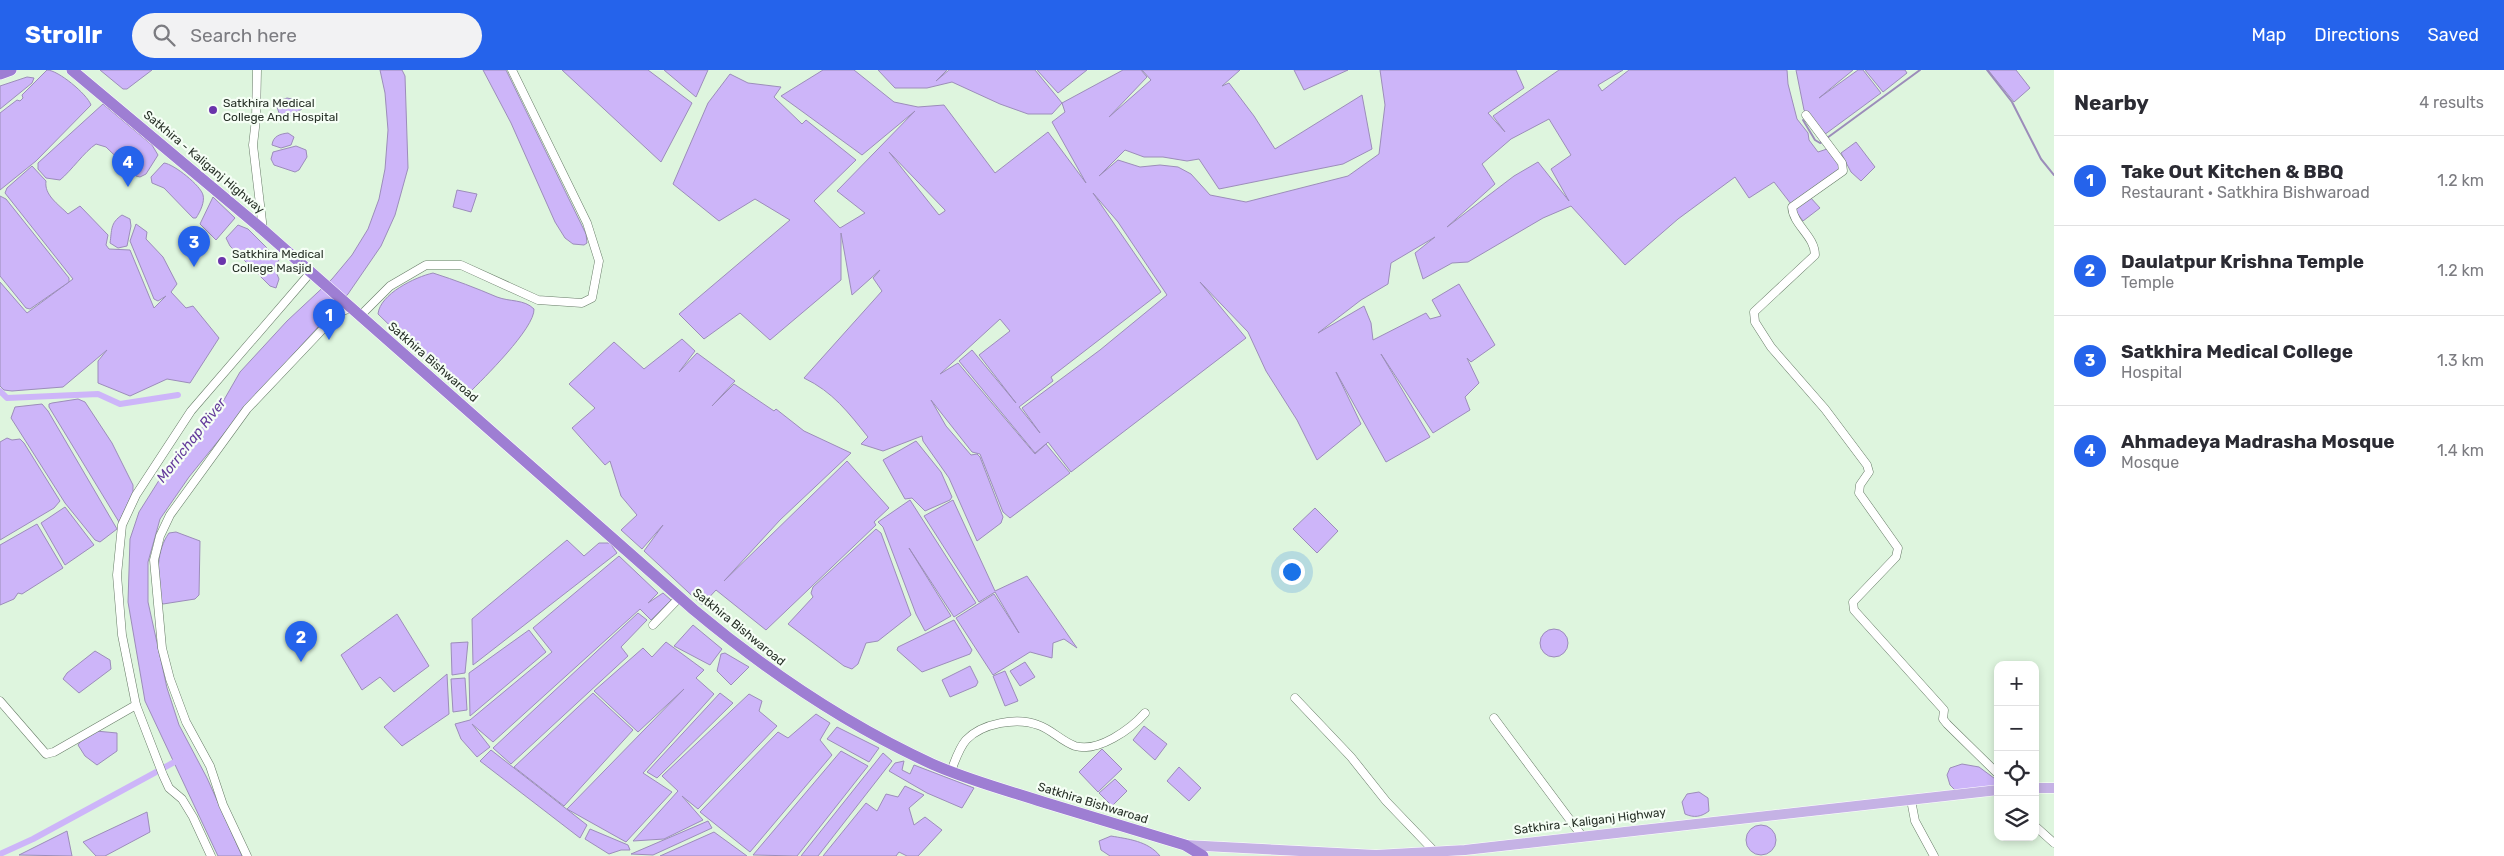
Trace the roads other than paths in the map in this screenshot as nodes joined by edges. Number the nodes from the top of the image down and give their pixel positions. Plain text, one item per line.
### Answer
1 (11, 70) edge
2 (72, 70) edge
3 (256, 70) edge
4 (512, 70) edge
5 (0, 74) edge
6 (1806, 115) dead end
7 (264, 230) junction
8 (314, 275) junction
9 (354, 310) junction
10 (680, 597) junction
11 (653, 626) dead end
12 (1295, 698) dead end
13 (0, 701) edge
14 (136, 705) junction
15 (1145, 713) dead end
16 (1494, 718) dead end
17 (1994, 770) edge
18 (951, 771) junction
19 (2039, 788) edge
20 (2054, 788) edge
21 (1994, 790) edge
22 (1911, 800) junction
23 (2039, 830) edge
24 (1582, 836) junction
25 (2054, 843) edge
26 (1185, 845) junction
27 (1435, 852) junction
28 (211, 856) edge
29 (247, 856) edge
30 (1202, 856) edge
31 (1934, 856) edge

1 - 5 highway
2 - 7 highway, Satkhira - Kaliganj Highway
3 - 7 street
4 - 9 street
6 - 17 street
7 - 8 highway, Satkhira - Kaliganj Highway
8 - 9 highway, Satkhira - Kaliganj Highway
8 - 14 street
9 - 10 highway, Satkhira Bishwaroad
9 - 29 street
10 - 11 street
10 - 18 highway, Satkhira Bishwaroad
12 - 27 street
13 - 14 street
14 - 28 street
15 - 18 street
16 - 24 street
18 - 26 highway, Satkhira Bishwaroad
19 - 20 main road
21 - 22 main road, Satkhira - Kaliganj Highway
22 - 24 main road, Satkhira - Kaliganj Highway
22 - 31 street
23 - 25 street
24 - 27 main road, Satkhira - Kaliganj Highway
26 - 27 main road, Satkhira - Kaliganj Highway
26 - 30 highway, Satkhira Bishwaroad

